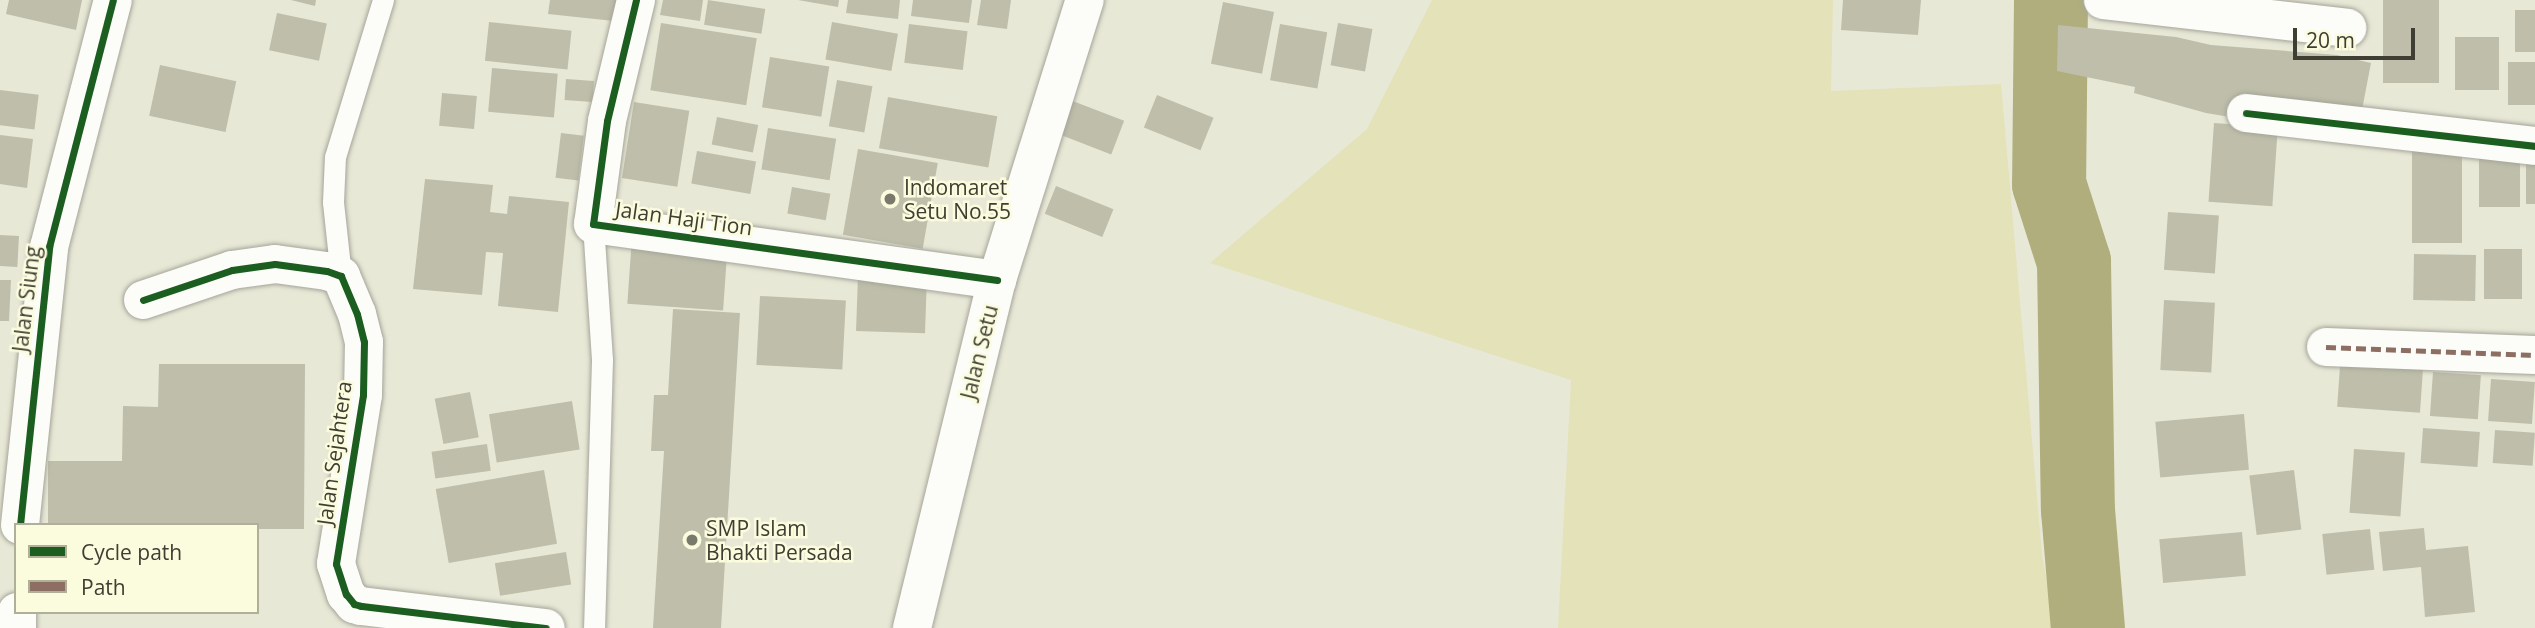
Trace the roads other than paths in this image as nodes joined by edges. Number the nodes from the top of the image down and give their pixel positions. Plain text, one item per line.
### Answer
1 (113, 0) edge
2 (383, 0) edge
3 (636, 0) edge
4 (1085, 0) edge
5 (2103, 0) edge
6 (2347, 28) dead end
7 (2246, 113) dead end
8 (2535, 146) edge
9 (593, 224) junction
10 (341, 276) junction
11 (997, 280) junction
12 (143, 300) dead end
13 (2326, 347) dead end
14 (2535, 355) edge
15 (20, 523) edge
16 (546, 628) edge
17 (594, 628) edge
18 (912, 628) edge

1 - 15 street, Jalan Siung
2 - 10 lane
3 - 9 street, Jalan Haji Tion
4 - 11 street, Jalan Setu
5 - 6 street
7 - 8 street
9 - 11 street, Jalan Haji Tion
9 - 17 lane, Jalan Haji Tion
10 - 12 street
10 - 16 street, Jalan Sejahtera
11 - 18 street, Jalan Setu
13 - 14 street

